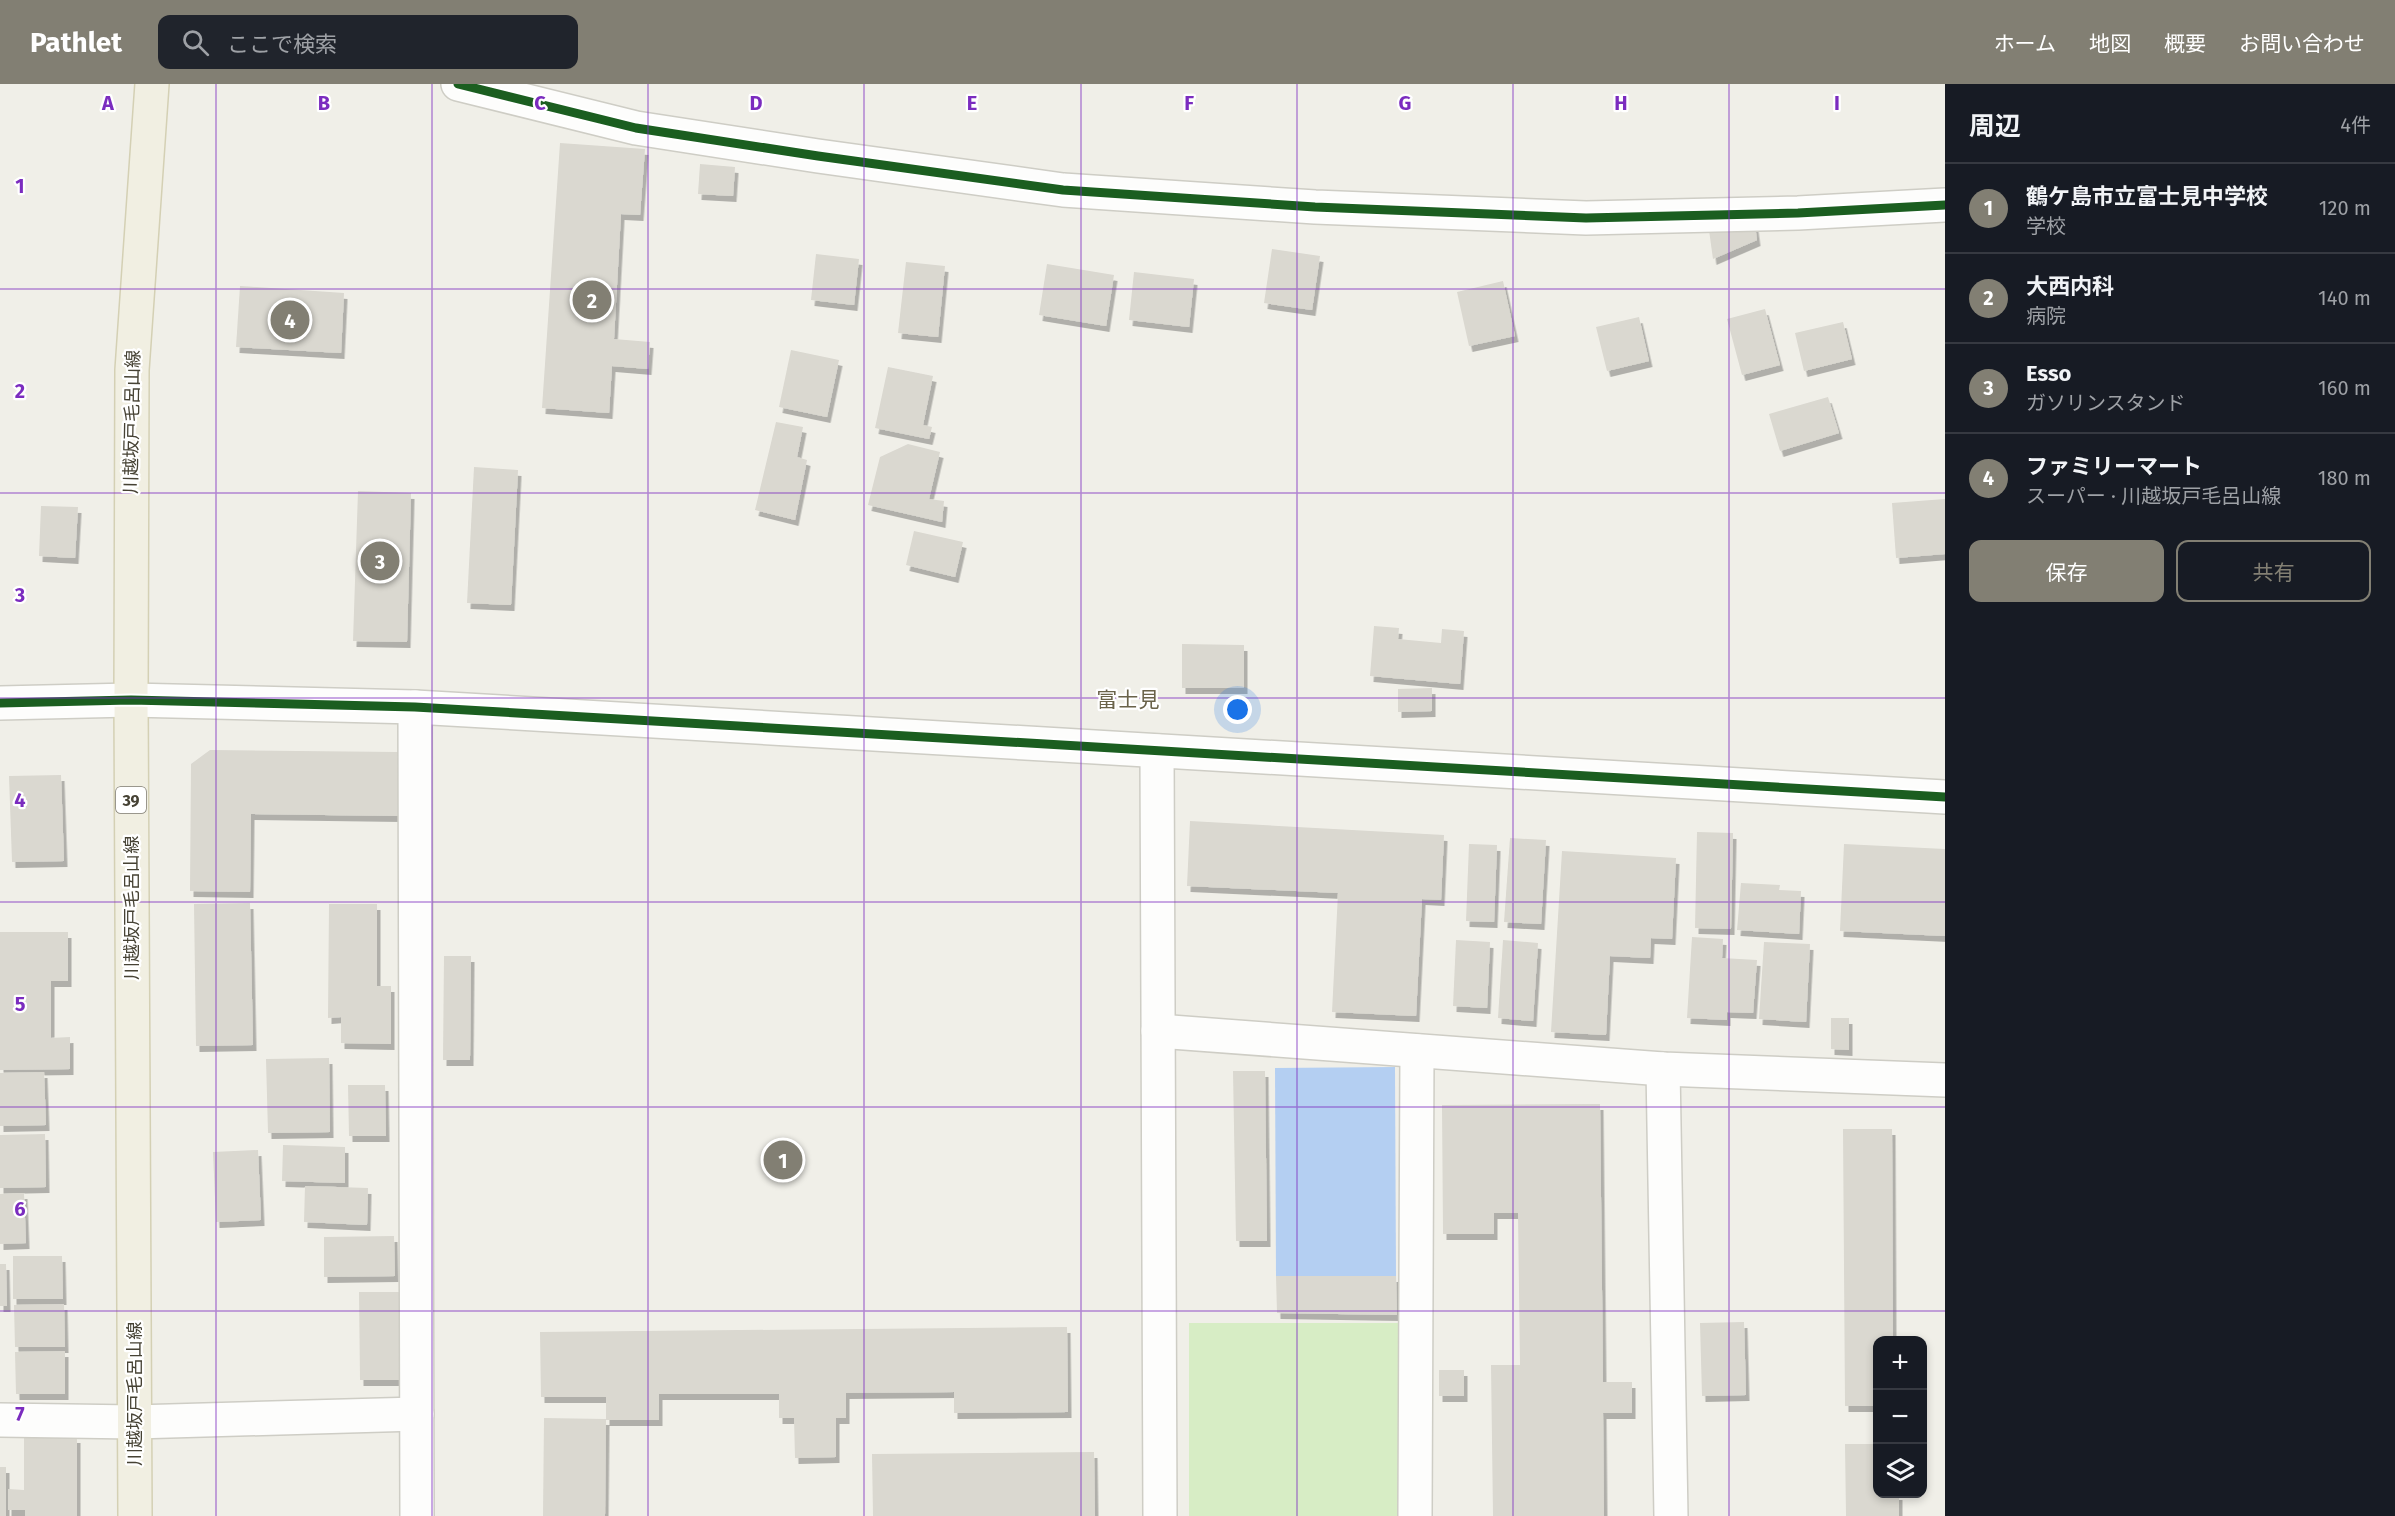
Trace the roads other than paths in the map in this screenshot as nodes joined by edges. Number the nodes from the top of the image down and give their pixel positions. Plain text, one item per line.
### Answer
1 (152, 84) edge
2 (458, 84) edge
3 (1945, 205) edge
4 (130, 700) junction
5 (0, 703) edge
6 (415, 707) junction
7 (1157, 751) junction
8 (1945, 797) edge
9 (1158, 1030) junction
10 (1417, 1051) junction
11 (1664, 1069) junction
12 (1945, 1080) edge
13 (417, 1414) junction
14 (0, 1420) edge
15 (135, 1422) junction
16 (135, 1516) edge
17 (417, 1516) edge
18 (1160, 1516) edge
19 (1415, 1516) edge
20 (1671, 1516) edge

1 - 4 main road, 川越坂戸毛呂山線 / 39
2 - 3 street
4 - 5 street
4 - 6 street
4 - 15 main road, 川越坂戸毛呂山線 / 39
6 - 7 street
6 - 13 street
7 - 8 street
7 - 9 street
9 - 10 street
9 - 18 street
10 - 11 street
10 - 19 street
11 - 12 street
11 - 20 street
13 - 15 street
13 - 17 street
14 - 15 street
15 - 16 main road, 川越坂戸毛呂山線 / 39

